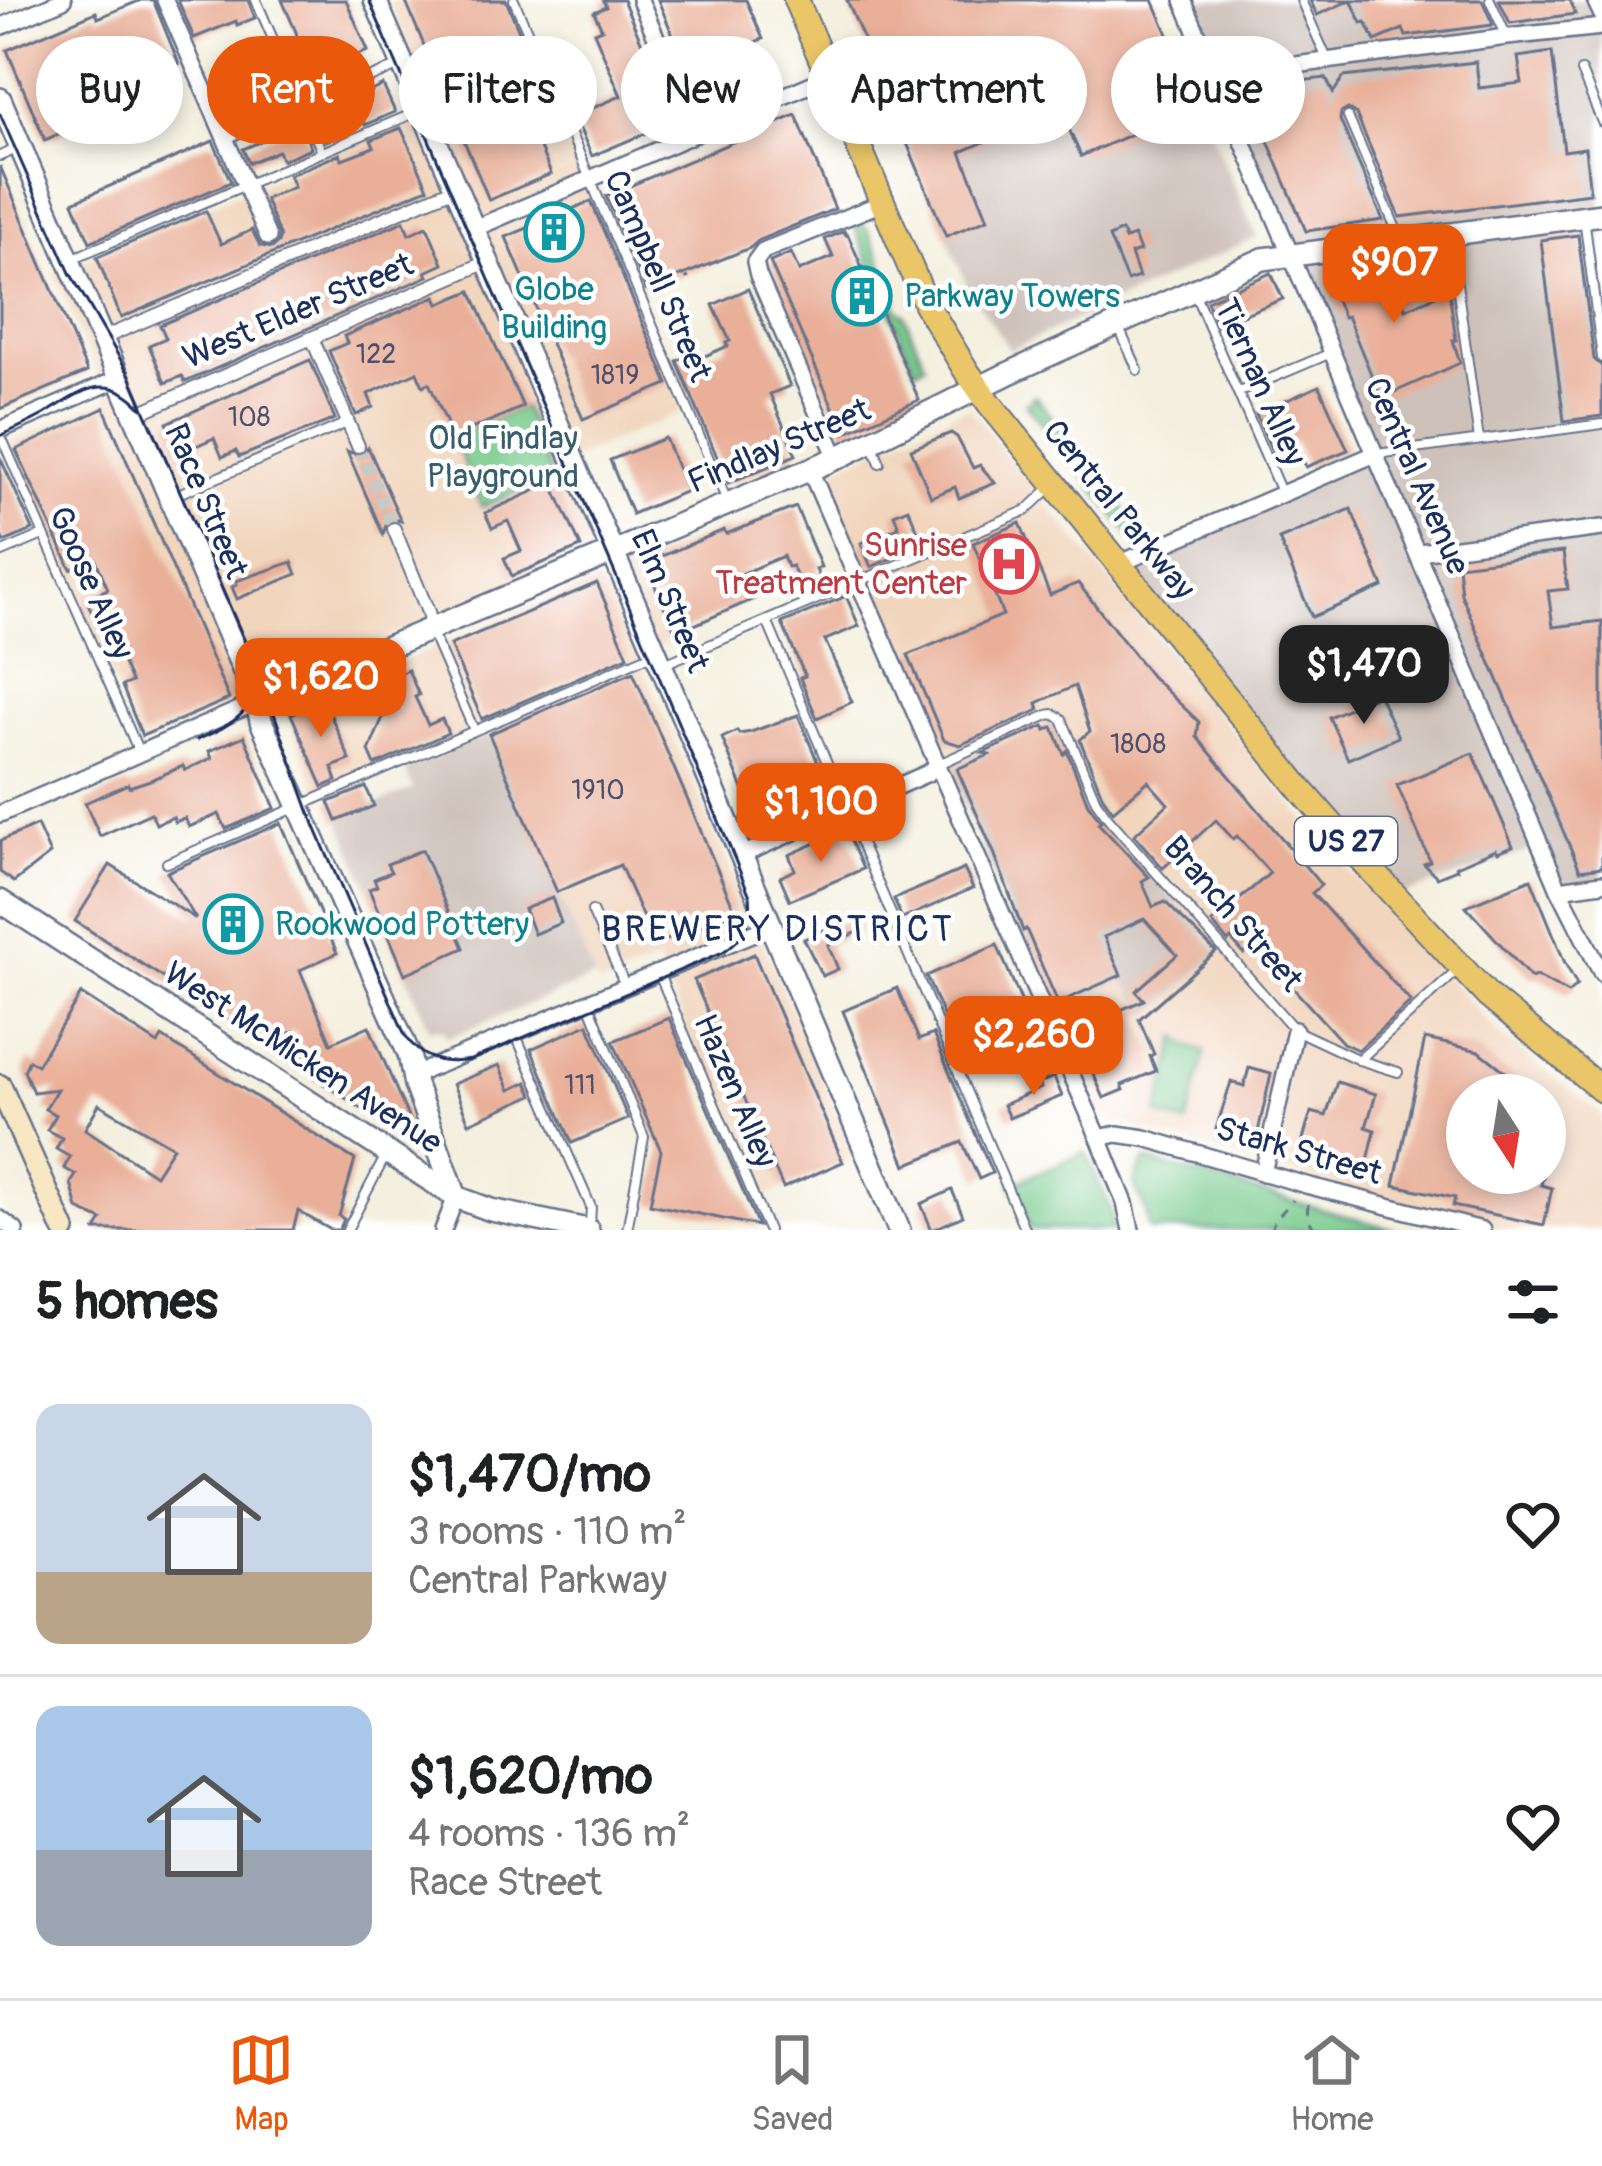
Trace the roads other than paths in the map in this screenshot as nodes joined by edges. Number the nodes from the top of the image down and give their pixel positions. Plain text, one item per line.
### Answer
1 (63, 0) edge
2 (165, 0) edge
3 (256, 0) edge
4 (375, 0) edge
5 (514, 0) edge
6 (640, 0) edge
7 (796, 0) edge
8 (1183, 0) edge
9 (1301, 0) edge
10 (1490, 0) edge
11 (1595, 0) edge
12 (1602, 15) edge
13 (0, 27) edge
14 (1602, 28) edge
15 (272, 36) edge
16 (656, 36) edge
17 (811, 36) edge
18 (1197, 36) edge
19 (1507, 37) junction
20 (399, 57) edge
21 (1327, 60) junction
22 (1305, 63) edge
23 (1581, 71) dead end
24 (207, 97) edge
25 (0, 99) edge
26 (1601, 116) edge
27 (1348, 117) dead end
28 (399, 120) edge
29 (227, 144) edge
30 (319, 144) edge
31 (436, 144) edge
32 (669, 144) edge
33 (857, 144) edge
34 (1243, 144) edge
35 (10, 152) edge
36 (322, 152) junction
37 (590, 178) junction
38 (245, 185) junction
39 (455, 188) junction
40 (882, 202) junction
41 (1593, 216) edge
42 (473, 229) junction
43 (1450, 234) junction
44 (268, 237) joint
45 (1400, 240) junction
46 (1291, 253) junction
47 (67, 261) junction
48 (487, 262) junction
49 (279, 263) junction
50 (1193, 290) junction
51 (1117, 325) junction
52 (312, 338) junction
53 (101, 340) junction
54 (1330, 353) junction
55 (1602, 358) edge
56 (1138, 370) dead end
57 (118, 379) junction
58 (979, 389) junction
59 (1239, 392) junction
60 (133, 416) junction
61 (347, 423) junction
62 (1602, 424) edge
63 (0, 432) edge
64 (1478, 440) junction
65 (358, 446) tunnel mouth
66 (1375, 454) junction
67 (837, 458) junction
68 (810, 470) junction
69 (1053, 485) junction
70 (1282, 494) junction
71 (169, 497) junction
72 (729, 505) junction
73 (1602, 527) edge
74 (394, 530) tunnel mouth
75 (43, 535) junction
76 (1419, 552) junction
77 (0, 553) edge
78 (614, 553) junction
79 (1121, 563) junction
80 (859, 582) junction
81 (766, 621) junction
82 (430, 630) junction
83 (659, 659) junction
84 (257, 702) junction
85 (474, 730) junction
86 (139, 752) junction
87 (939, 764) junction
88 (298, 806) junction
89 (846, 809) junction
90 (0, 814) edge
91 (742, 855) junction
92 (166, 863) dead end
93 (1602, 883) edge
94 (1559, 889) junction
95 (0, 901) edge
96 (592, 911) dead end
97 (772, 926) junction
98 (1462, 967) junction
99 (658, 971) junction
100 (1602, 974) edge
101 (625, 985) junction
102 (588, 1000) junction
103 (1295, 1030) junction
104 (515, 1032) junction
105 (1359, 1060) junction
106 (1398, 1072) dead end
107 (413, 1075) junction
108 (0, 1086) edge
109 (1602, 1090) edge
110 (1099, 1138) junction
111 (388, 1152) junction
112 (1263, 1173) junction
113 (456, 1197) junction
114 (0, 1219) edge
115 (15, 1230) edge
116 (64, 1230) edge
117 (347, 1230) edge
118 (443, 1230) edge
119 (589, 1230) edge
120 (626, 1230) edge
121 (768, 1230) edge
122 (899, 1230) edge
123 (1024, 1230) edge
124 (1131, 1230) edge
125 (1482, 1230) edge

1 - 13 street
2 - 24 street
3 - 15 lane
4 - 20 street, Elm Street
5 - 37 lane, Campbell Street
6 - 16 street
7 - 17 main road, Central Parkway / US 27
8 - 18 street, Central Avenue
9 - 21 lane
10 - 19 lane
11 - 12 street
14 - 19 street
19 - 21 street
21 - 22 street
23 - 26 lane
25 - 35 street, Race Street
27 - 45 lane
28 - 36 lane
29 - 38 street
30 - 36 lane
31 - 39 street, Elm Street
32 - 37 street
33 - 40 main road, Central Parkway / US 27
34 - 46 street, Central Avenue
35 - 47 street, Race Street
36 - 38 lane
37 - 42 street
37 - 72 lane, Campbell Street
38 - 44 street
38 - 47 lane
39 - 42 street, Elm Street
39 - 49 street, West Elder Street
40 - 58 main road, Central Parkway / US 27
40 - 67 street
41 - 43 street, Findlay Street
41 - 55 lane
42 - 48 street, Elm Street
43 - 45 street, Findlay Street
43 - 64 lane
44 - 49 street
45 - 46 street, Findlay Street
46 - 50 street, Findlay Street
46 - 54 street, Central Avenue
47 - 53 street, Race Street
48 - 52 street, West Elder Street
48 - 78 street, Elm Street
49 - 53 street, West Elder Street
50 - 51 street, Findlay Street
50 - 59 lane, Tiernan Alley
51 - 56 lane
51 - 58 street, Findlay Street
52 - 60 street, West Elder Street
52 - 61 street
53 - 57 street, Race Street
54 - 59 lane
54 - 66 street, Central Avenue
57 - 60 street, Race Street
57 - 63 street
58 - 67 street, Findlay Street
58 - 69 main road, Central Parkway / US 27
59 - 70 lane, Tiernan Alley
60 - 71 street, Race Street
61 - 65 street
61 - 71 lane
62 - 64 lane
63 - 75 lane, Goose Alley
64 - 66 lane
66 - 70 street
66 - 76 street, Central Avenue
67 - 68 street, Findlay Street
68 - 72 street, Findlay Street
68 - 80 street
69 - 79 main road, Central Parkway / US 27
69 - 80 lane
70 - 79 street
71 - 84 street, Race Street
72 - 78 street, Findlay Street
73 - 76 street
74 - 82 street
75 - 77 lane
75 - 86 lane, Goose Alley
76 - 94 street, Central Avenue
78 - 82 street, Findlay Street
78 - 83 street, Elm Street
79 - 98 main road, Central Parkway / US 27
80 - 81 lane
80 - 87 street
81 - 83 lane
81 - 89 lane
82 - 84 street, Findlay Street
82 - 85 lane
83 - 85 lane
83 - 91 street, Elm Street
84 - 86 street, Findlay Street
84 - 88 street, Race Street
85 - 88 lane
86 - 90 street, Findlay Street
87 - 89 street
87 - 103 lane, Branch Street
87 - 110 street
88 - 92 lane
88 - 107 street, Race Street
89 - 91 street
89 - 123 lane
91 - 97 street, Elm Street
93 - 94 street
94 - 100 street, Central Avenue
95 - 111 street, West McMicken Avenue
96 - 101 lane
97 - 99 street
97 - 122 street, Elm Street
98 - 105 lane
98 - 109 main road, Central Parkway / US 27
99 - 101 street
99 - 121 lane, Hazen Alley
101 - 102 street
102 - 104 street
102 - 120 lane
103 - 105 lane
103 - 112 street, Branch Street
104 - 107 street
104 - 119 lane
105 - 106 lane
107 - 113 street, Race Street
108 - 116 main road
110 - 112 street, Stark Street
110 - 124 street
111 - 113 street, West McMicken Avenue
111 - 117 lane
112 - 125 street, Stark Street
113 - 118 street
113 - 119 street, West McMicken Avenue
114 - 115 street

